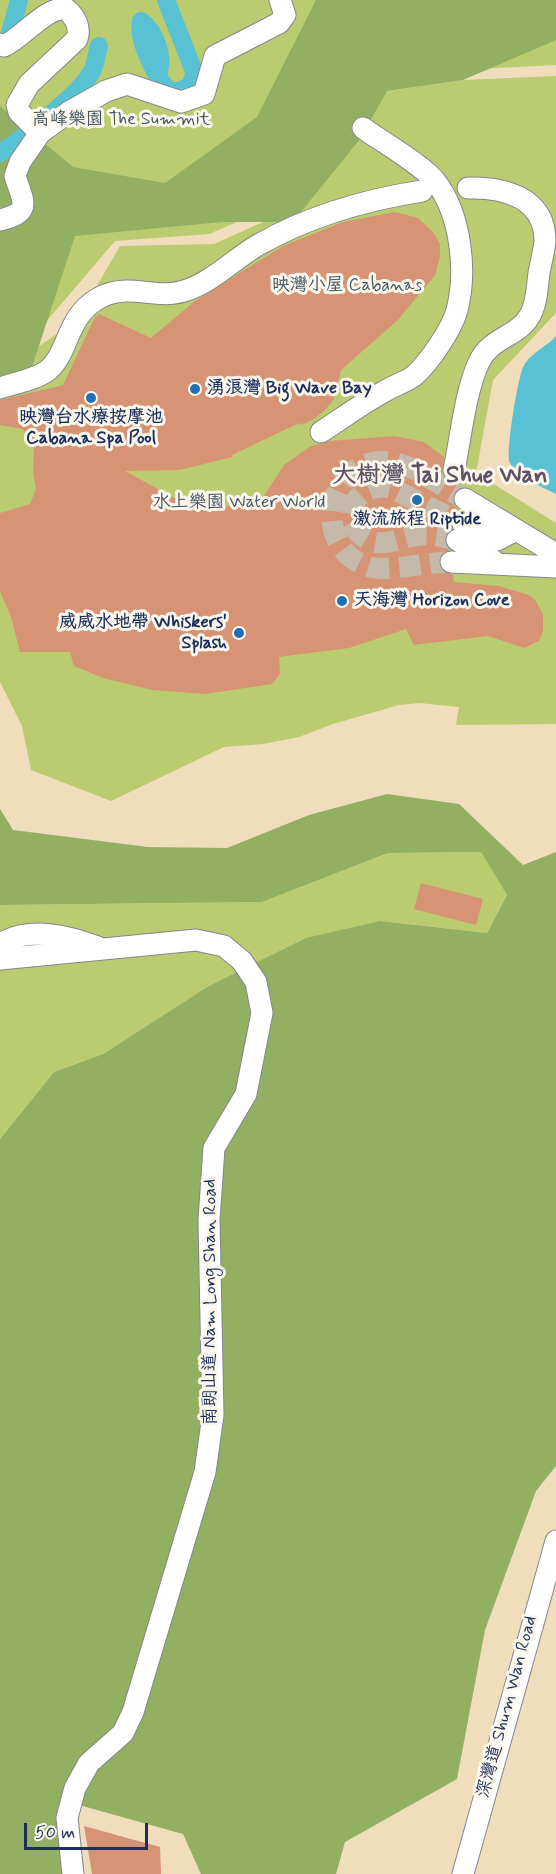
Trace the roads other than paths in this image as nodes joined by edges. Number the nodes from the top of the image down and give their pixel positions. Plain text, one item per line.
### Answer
1 (280, 0) edge
2 (0, 44) edge
3 (363, 128) dead end
4 (39, 133) junction
5 (468, 188) dead end
6 (422, 191) dead end
7 (0, 220) edge
8 (0, 388) edge
9 (321, 432) dead end
10 (454, 470) dead end
11 (465, 499) tunnel mouth
12 (522, 534) junction
13 (556, 554) edge
14 (451, 562) tunnel mouth
15 (506, 563) junction
16 (556, 567) edge
17 (0, 944) edge
18 (105, 950) junction
19 (0, 959) edge
20 (556, 1541) edge
21 (73, 1874) edge
22 (463, 1874) edge

1 - 4 street
2 - 4 street
3 - 9 street
4 - 7 street
5 - 10 street
6 - 8 street
11 - 12 street
12 - 13 street
12 - 15 street
12 - 15 street
14 - 15 street
15 - 16 street
17 - 18 street
18 - 19 street, 南朗山道 Nam Long Shan Road
18 - 21 street, 南朗山道 Nam Long Shan Road
20 - 22 street, 深灣道 Shum Wan Road

